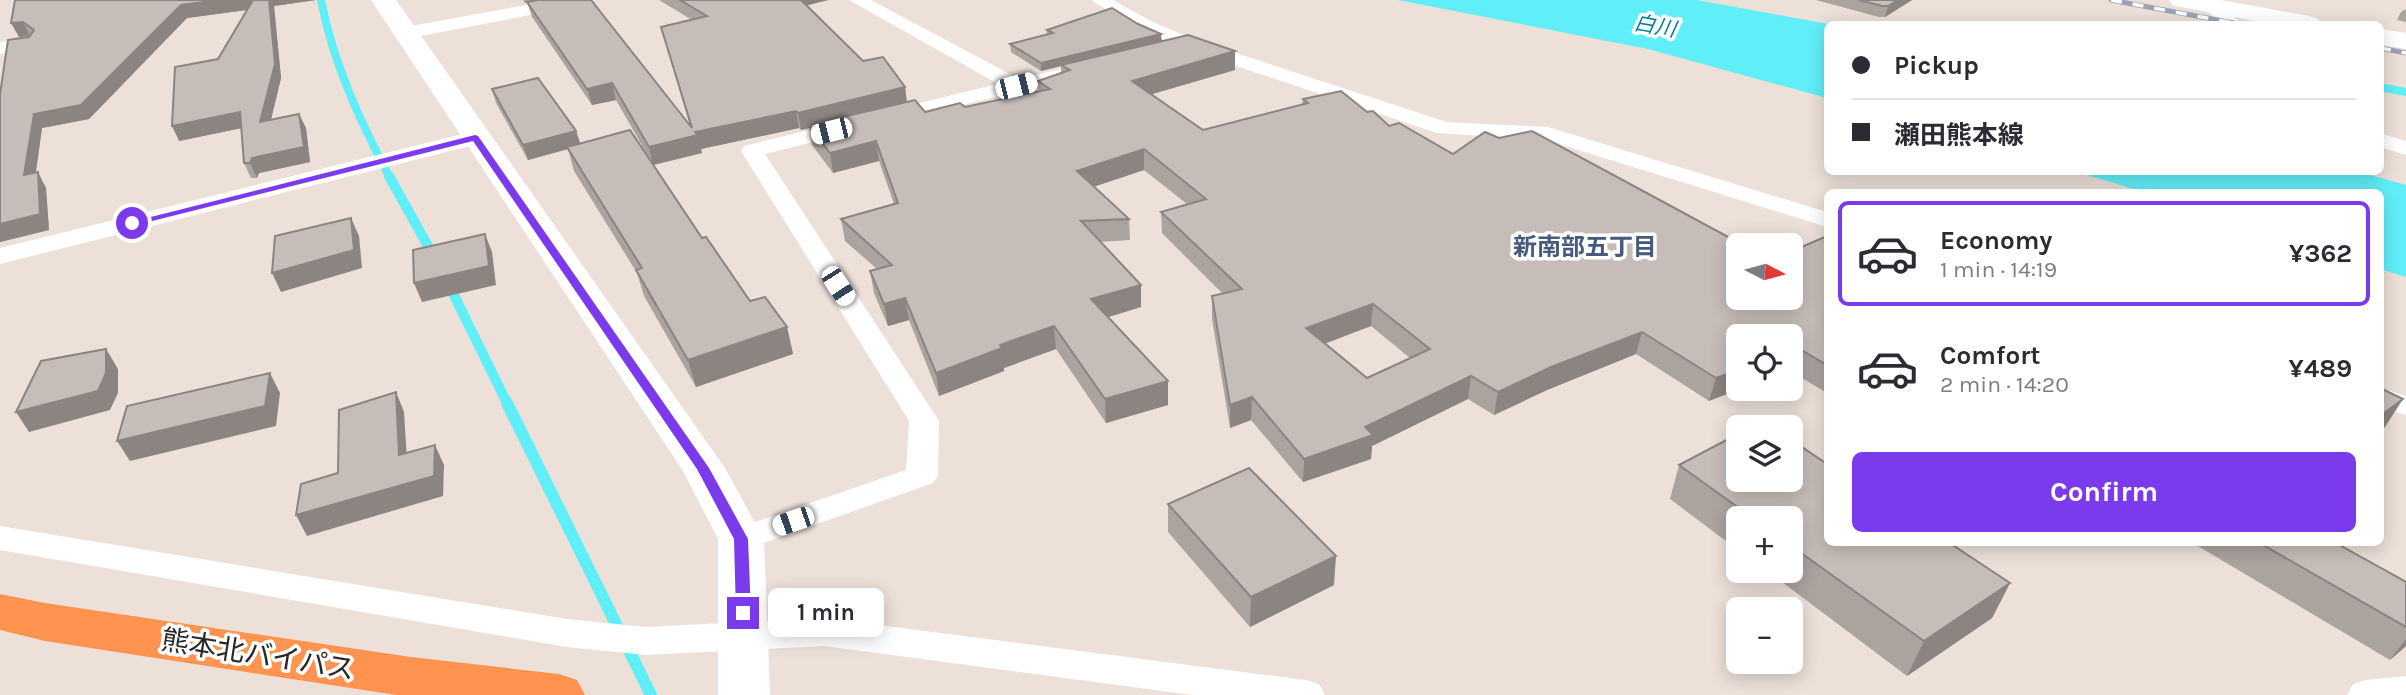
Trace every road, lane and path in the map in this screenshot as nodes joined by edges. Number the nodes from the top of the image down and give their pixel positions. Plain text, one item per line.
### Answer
1 (383, 0) edge
2 (583, 0) edge
3 (858, 0) edge
4 (1100, 0) edge
5 (2181, 0) edge
6 (2211, 6) junction
7 (2229, 21) edge
8 (2293, 21) edge
9 (405, 33) junction
10 (2384, 38) edge
11 (2406, 41) edge
12 (29, 44) edge
13 (1189, 44) junction
14 (0, 48) edge
15 (1162, 50) edge
16 (1096, 66) edge
17 (1016, 86) junction
18 (475, 138) junction
19 (2384, 140) edge
20 (2406, 148) edge
21 (1824, 219) edge
22 (0, 256) edge
23 (2384, 398) edge
24 (2406, 406) edge
25 (0, 538) edge
26 (741, 539) junction
27 (0, 612) edge
28 (744, 638) junction
29 (2406, 691) edge
30 (559, 695) edge
31 (744, 695) edge
32 (1306, 695) edge
33 (2366, 695) edge

1 - 9 main road
2 - 9 street
3 - 17 street
4 - 13 street
5 - 6 main road
6 - 7 street
6 - 8 main road
9 - 18 main road
10 - 11 main road
12 - 14 street
13 - 15 street
13 - 21 street
16 - 17 street
17 - 26 street
18 - 22 street
18 - 26 main road
19 - 20 street
23 - 24 street
25 - 28 street
26 - 28 main road
27 - 30 highway, 熊本北バイパス
28 - 31 main road
28 - 32 street
29 - 33 street

